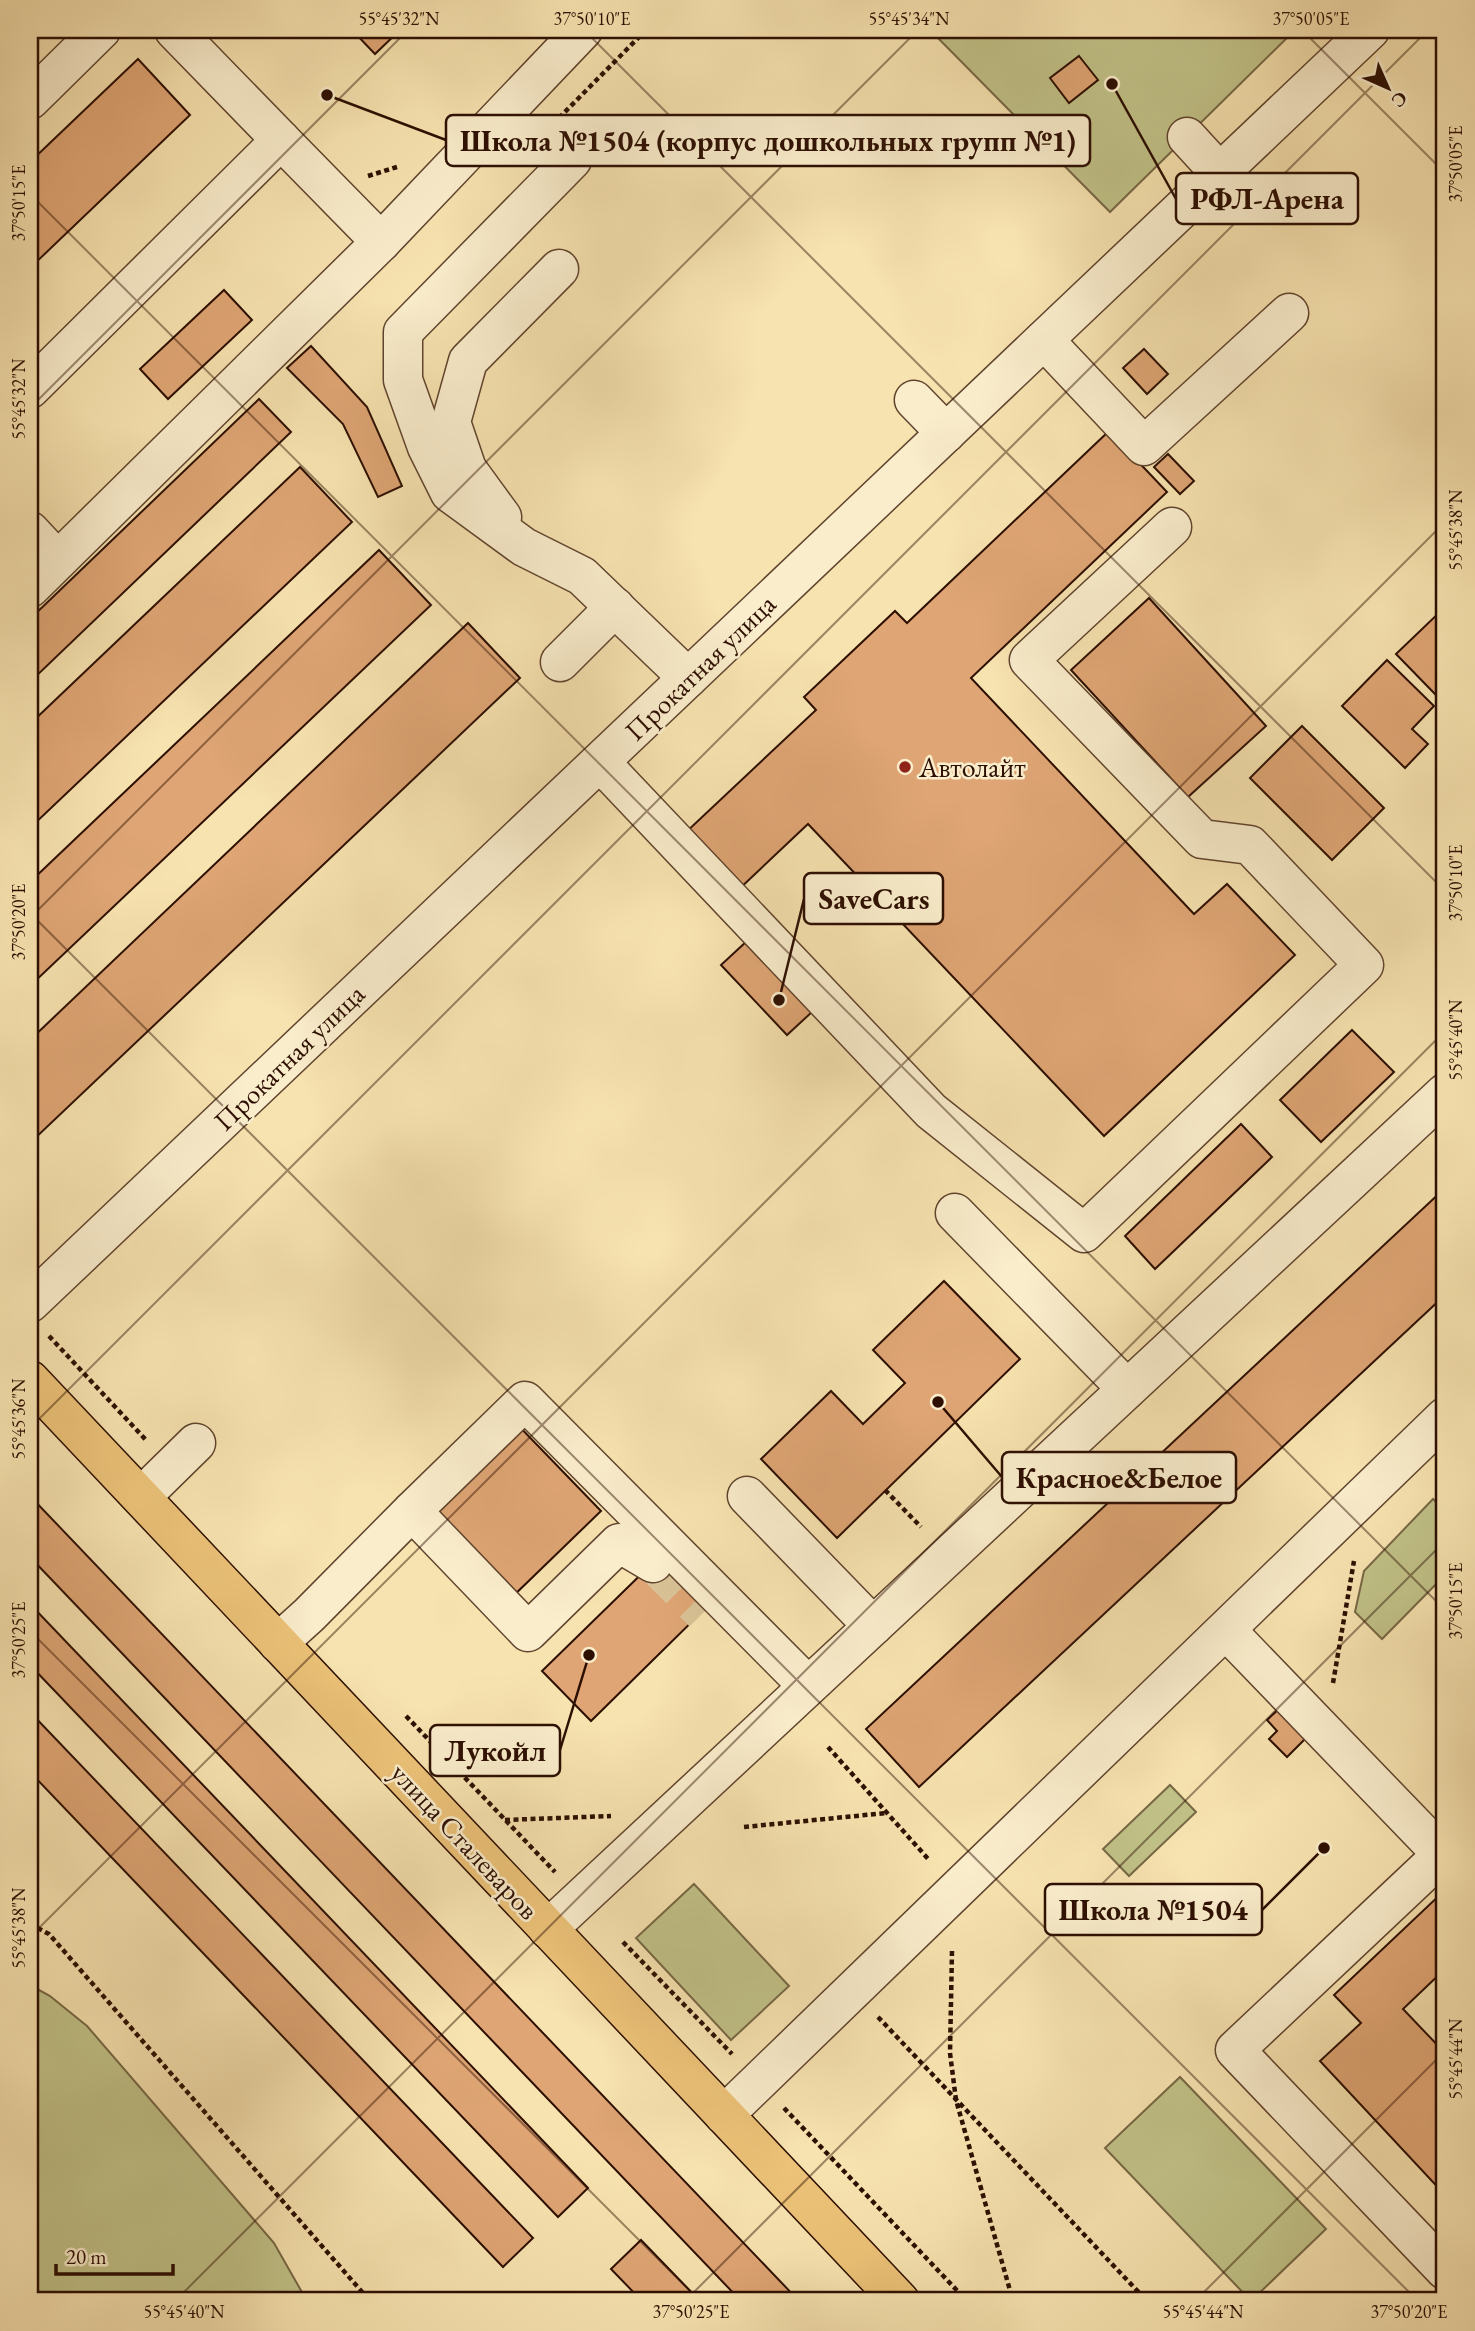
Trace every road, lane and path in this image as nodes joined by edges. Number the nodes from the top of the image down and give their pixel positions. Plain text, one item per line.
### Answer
1 (101, 30) edge
2 (174, 30) edge
3 (583, 30) edge
4 (1370, 30) edge
5 (30, 100) edge
6 (1187, 137) dead end
7 (281, 140) junction
8 (572, 160) dead end
9 (1220, 173) junction
10 (382, 242) junction
11 (559, 269) dead end
12 (1289, 313) dead end
13 (1044, 340) junction
14 (30, 390) edge
15 (914, 400) dead end
16 (946, 433) junction
17 (1172, 527) dead end
18 (30, 531) edge
19 (524, 547) junction
20 (57, 560) junction
21 (30, 587) edge
22 (615, 607) junction
23 (560, 662) dead end
24 (688, 678) junction
25 (600, 762) junction
26 (1445, 1093) edge
27 (955, 1213) dead end
28 (30, 1303) edge
29 (30, 1380) edge
30 (1128, 1389) junction
31 (1445, 1417) edge
32 (196, 1443) dead end
33 (885, 1490) dead end
34 (747, 1496) dead end
35 (141, 1497) junction
36 (412, 1511) junction
37 (923, 1529) dead end
38 (1354, 1559) dead end
39 (653, 1563) tunnel mouth
40 (873, 1626) junction
41 (1226, 1630) junction
42 (278, 1643) junction
43 (808, 1686) junction
44 (1324, 1732) junction
45 (887, 1813) dead end
46 (624, 1816) dead end
47 (505, 1820) dead end
48 (744, 1827) dead end
49 (1444, 1854) edge
50 (30, 1924) edge
51 (548, 1929) junction
52 (623, 1942) dead end
53 (853, 1991) junction
54 (759, 2081) junction
55 (957, 2100) junction
56 (724, 2115) junction
57 (1445, 2270) edge
58 (370, 2301) edge
59 (900, 2301) edge
60 (967, 2301) edge
61 (1013, 2301) edge
62 (1147, 2301) edge

1 - 5 street
2 - 7 street
3 - 10 street
4 - 9 street, Прокатная улица
6 - 9 street
7 - 10 street
7 - 14 street
8 - 19 street
9 - 13 street, Прокатная улица
10 - 20 street
11 - 19 street
12 - 13 street
13 - 16 street, Прокатная улица
15 - 16 street
16 - 24 street, Прокатная улица
17 - 25 street
18 - 20 street
19 - 22 street
20 - 21 street
22 - 23 street
22 - 24 street
24 - 25 street, Прокатная улица
25 - 28 street, Прокатная улица
26 - 30 street
27 - 30 street
29 - 35 main road, улица Сталеваров
30 - 40 street
31 - 41 street
32 - 35 street
33 - 37 path
34 - 40 street
35 - 42 main road, улица Сталеваров
36 - 39 street
36 - 42 street
36 - 43 street
38 - 44 path
40 - 43 street
41 - 44 street
41 - 53 street
42 - 51 main road, улица Сталеваров
43 - 51 street
44 - 49 street
45 - 48 path
46 - 47 path
49 - 57 street
50 - 58 path
51 - 56 main road, улица Сталеваров
52 - 54 path
53 - 54 street
53 - 55 path
54 - 56 street
54 - 60 path
55 - 61 path
55 - 62 path
56 - 59 main road, улица Сталеваров

